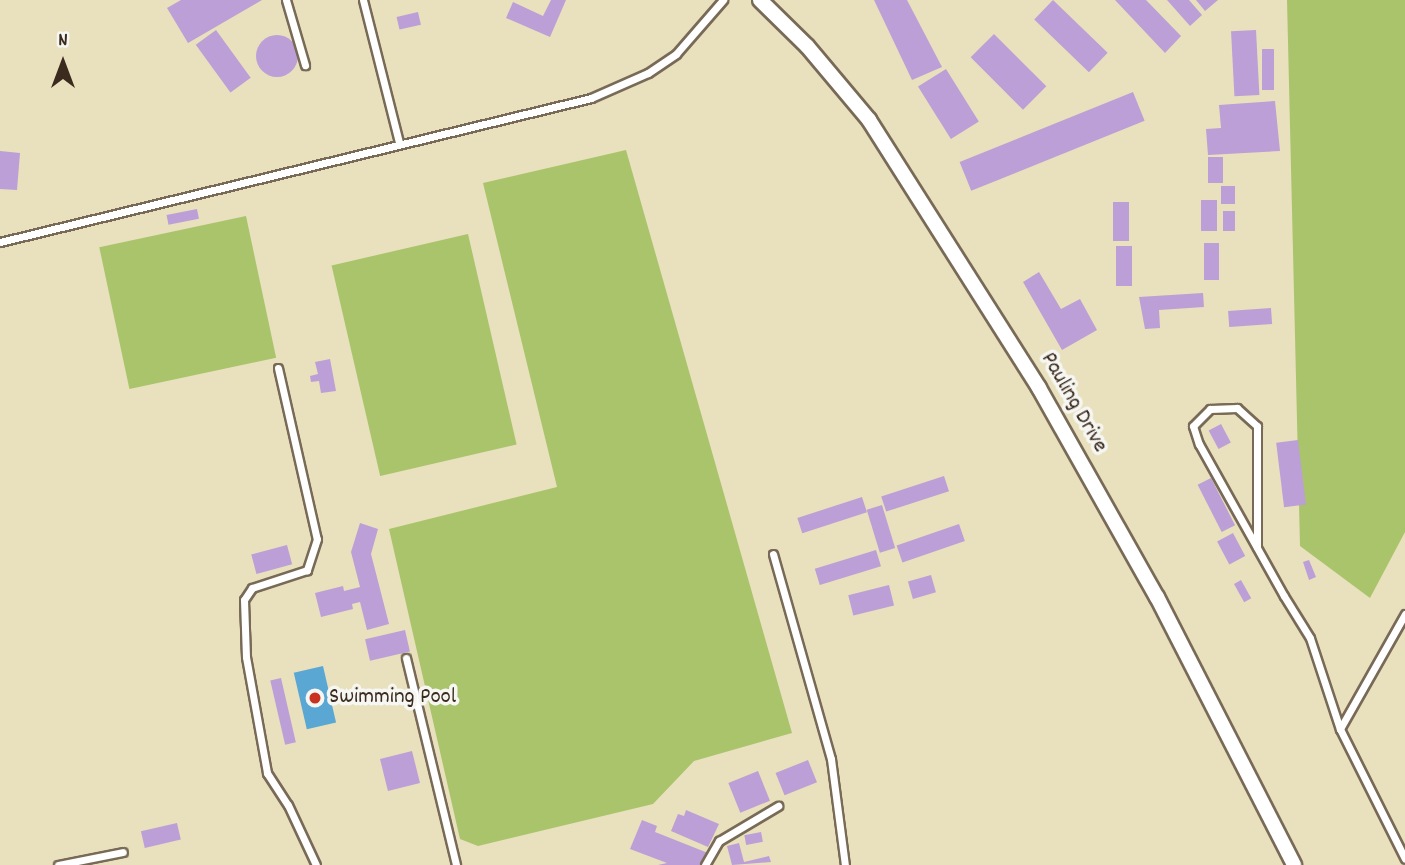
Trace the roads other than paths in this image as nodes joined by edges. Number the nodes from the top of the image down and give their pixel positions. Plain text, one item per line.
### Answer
1 (286, 0) edge
2 (363, 0) edge
3 (723, 0) edge
4 (760, 0) edge
5 (305, 65) dead end
6 (399, 142) junction
7 (0, 242) edge
8 (278, 369) dead end
9 (1256, 547) junction
10 (773, 554) dead end
11 (1405, 614) edge
12 (406, 658) dead end
13 (1340, 729) junction
14 (778, 806) dead end
15 (123, 852) dead end
16 (1405, 859) edge
17 (58, 865) edge
18 (316, 865) edge
19 (456, 865) edge
20 (705, 865) edge
21 (845, 865) edge
22 (1294, 865) edge

1 - 5 lane
2 - 6 lane
3 - 6 lane
4 - 22 street, Pauling Drive
6 - 7 lane
8 - 18 lane
9 - 9 lane
9 - 13 lane
10 - 21 lane
11 - 13 lane
12 - 19 lane
13 - 16 lane
14 - 20 lane
15 - 17 lane

